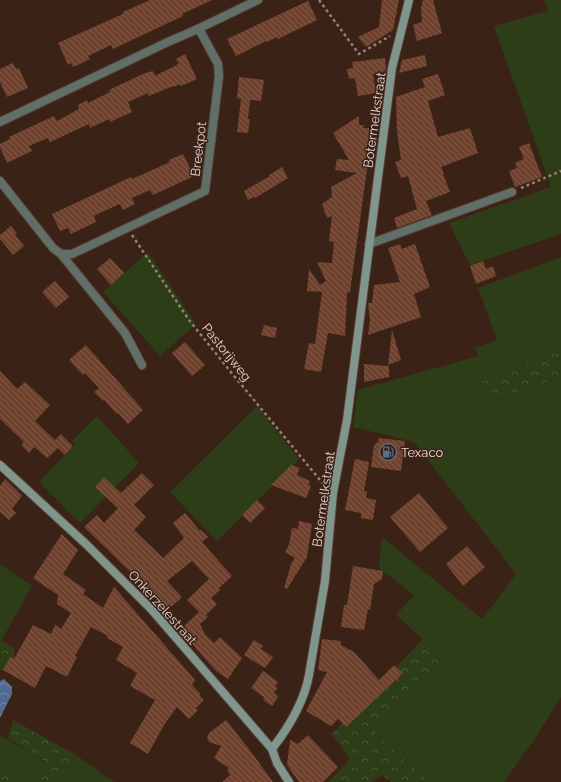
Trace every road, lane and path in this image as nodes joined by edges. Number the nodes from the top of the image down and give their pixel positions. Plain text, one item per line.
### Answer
1 (258, 0) edge
2 (319, 0) edge
3 (409, 0) edge
4 (198, 29) junction
5 (402, 29) junction
6 (0, 122) edge
7 (561, 171) edge
8 (0, 181) edge
9 (512, 192) joint
10 (127, 228) junction
11 (369, 244) junction
12 (61, 254) junction
13 (142, 365) dead end
14 (0, 465) edge
15 (320, 481) dead end
16 (272, 749) junction
17 (289, 782) edge

1 - 4 street
2 - 5 path
3 - 5 street, Botermelkstraat
4 - 6 street
4 - 10 street, Breekpot
5 - 11 street, Botermelkstraat
7 - 9 path
8 - 12 street
9 - 11 street
10 - 12 street, Breekpot
10 - 15 path, Pastorijweg
11 - 16 street, Botermelkstraat
12 - 13 street
14 - 16 street, Onkerzelestraat
16 - 17 street, Onkerzelestraat

